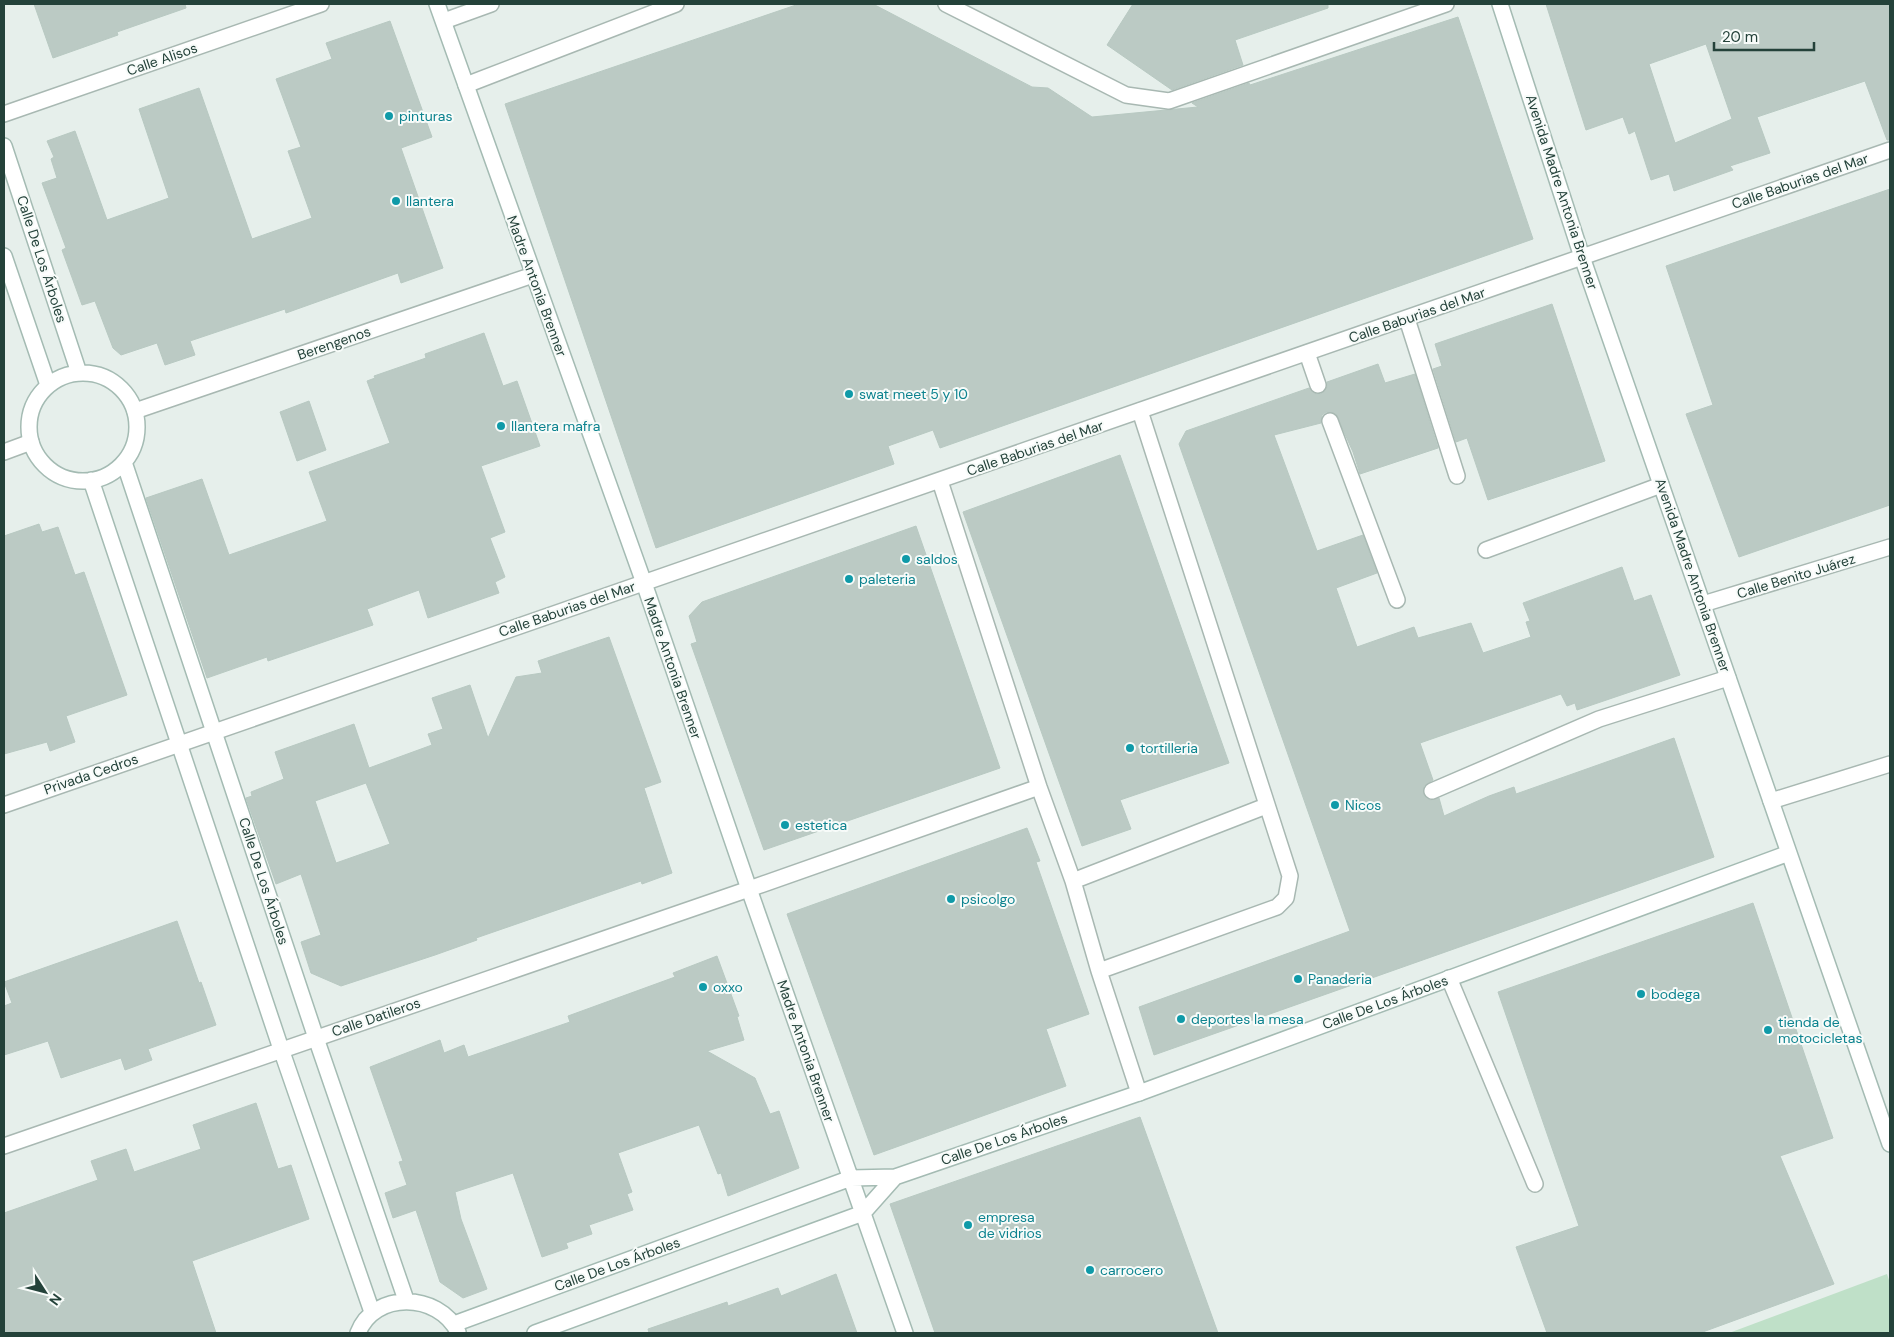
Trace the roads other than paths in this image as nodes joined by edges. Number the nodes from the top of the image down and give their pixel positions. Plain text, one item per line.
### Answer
1 (321, 4) edge
2 (438, 4) edge
3 (491, 4) edge
4 (676, 4) edge
5 (946, 4) edge
6 (1446, 4) edge
7 (1500, 4) edge
8 (444, 21) junction
9 (466, 85) junction
10 (4, 114) edge
11 (4, 146) edge
12 (1890, 150) edge
13 (4, 256) edge
14 (1582, 257) junction
15 (533, 275) junction
16 (1407, 319) junction
17 (1307, 353) junction
18 (80, 373) junction
19 (48, 385) junction
20 (1318, 385) dead end
21 (135, 411) junction
22 (1140, 411) junction
23 (1330, 421) dead end
24 (31, 442) junction
25 (4, 452) edge
26 (124, 462) junction
27 (1457, 476) dead end
28 (91, 480) junction
29 (940, 481) junction
30 (1661, 485) junction
31 (1890, 547) edge
32 (1486, 550) dead end
33 (644, 583) junction
34 (1397, 600) dead end
35 (1703, 604) junction
36 (1728, 678) junction
37 (214, 731) junction
38 (179, 743) junction
39 (1890, 764) edge
40 (1039, 787) junction
41 (1432, 791) dead end
42 (1771, 801) junction
43 (4, 805) edge
44 (1266, 806) junction
45 (1789, 853) junction
46 (1073, 881) junction
47 (749, 889) junction
48 (1099, 971) junction
49 (1449, 978) junction
50 (316, 1038) junction
51 (281, 1049) junction
52 (1139, 1093) junction
53 (1890, 1144) edge
54 (4, 1146) edge
55 (895, 1176) junction
56 (850, 1178) junction
57 (1535, 1184) dead end
58 (863, 1213) junction
59 (406, 1300) junction
60 (372, 1312) junction
61 (456, 1329) edge
62 (358, 1333) edge
63 (535, 1333) edge
64 (905, 1333) edge

1 - 10 street, Calle Alisos
2 - 8 street, Madre Antonia Brenner
3 - 8 street
4 - 9 street
5 - 6 street
7 - 14 street, Avenida Madre Antonia Brenner
8 - 9 street, Madre Antonia Brenner
9 - 15 street, Madre Antonia Brenner
11 - 18 street, Calle De Los Árboles
12 - 14 street, Calle Baburias del Mar
13 - 19 street
14 - 16 street, Calle Baburias del Mar
14 - 30 street, Avenida Madre Antonia Brenner
15 - 21 street, Berengenos
15 - 33 street, Madre Antonia Brenner
16 - 17 street, Calle Baburias del Mar
16 - 27 street
17 - 20 street
17 - 22 street, Calle Baburias del Mar
18 - 19 street
18 - 21 street
19 - 24 street
21 - 26 street
22 - 29 street, Calle Baburias del Mar
22 - 44 street
23 - 34 street
24 - 25 street
24 - 28 street
26 - 28 street
26 - 37 street, Calle De Los Árboles
28 - 38 street
29 - 33 street, Calle Baburias del Mar
29 - 40 street
30 - 32 street
30 - 35 street, Avenida Madre Antonia Brenner
31 - 35 street, Calle Benito Juárez
33 - 37 street, Calle Baburias del Mar
33 - 47 street, Madre Antonia Brenner
35 - 36 street, Avenida Madre Antonia Brenner
36 - 41 street
36 - 42 street, Avenida Madre Antonia Brenner
37 - 38 street, Calle Baburias del Mar
37 - 50 street, Calle De Los Árboles
38 - 43 street, Privada Cedros
38 - 51 street
39 - 42 street
40 - 46 street
40 - 47 street, Calle Datileros
42 - 45 street, Avenida Madre Antonia Brenner
44 - 46 street
44 - 48 street
45 - 49 street, Calle De Los Árboles
45 - 53 street, Avenida Madre Antonia Brenner
46 - 48 street
47 - 50 street, Calle Datileros
47 - 56 street, Madre Antonia Brenner
48 - 52 street
49 - 52 street, Calle De Los Árboles
49 - 57 street
50 - 51 street, Calle Datileros
50 - 59 street, Calle De Los Árboles
51 - 54 street, Calle Datileros
51 - 60 street
52 - 55 street, Calle De Los Árboles
55 - 56 street, Calle De Los Árboles
55 - 58 street
56 - 58 street, Madre Antonia Brenner
56 - 61 street, Calle De Los Árboles
58 - 63 street
58 - 64 street, Madre Antonia Brenner
59 - 60 street
59 - 61 street
60 - 62 street

